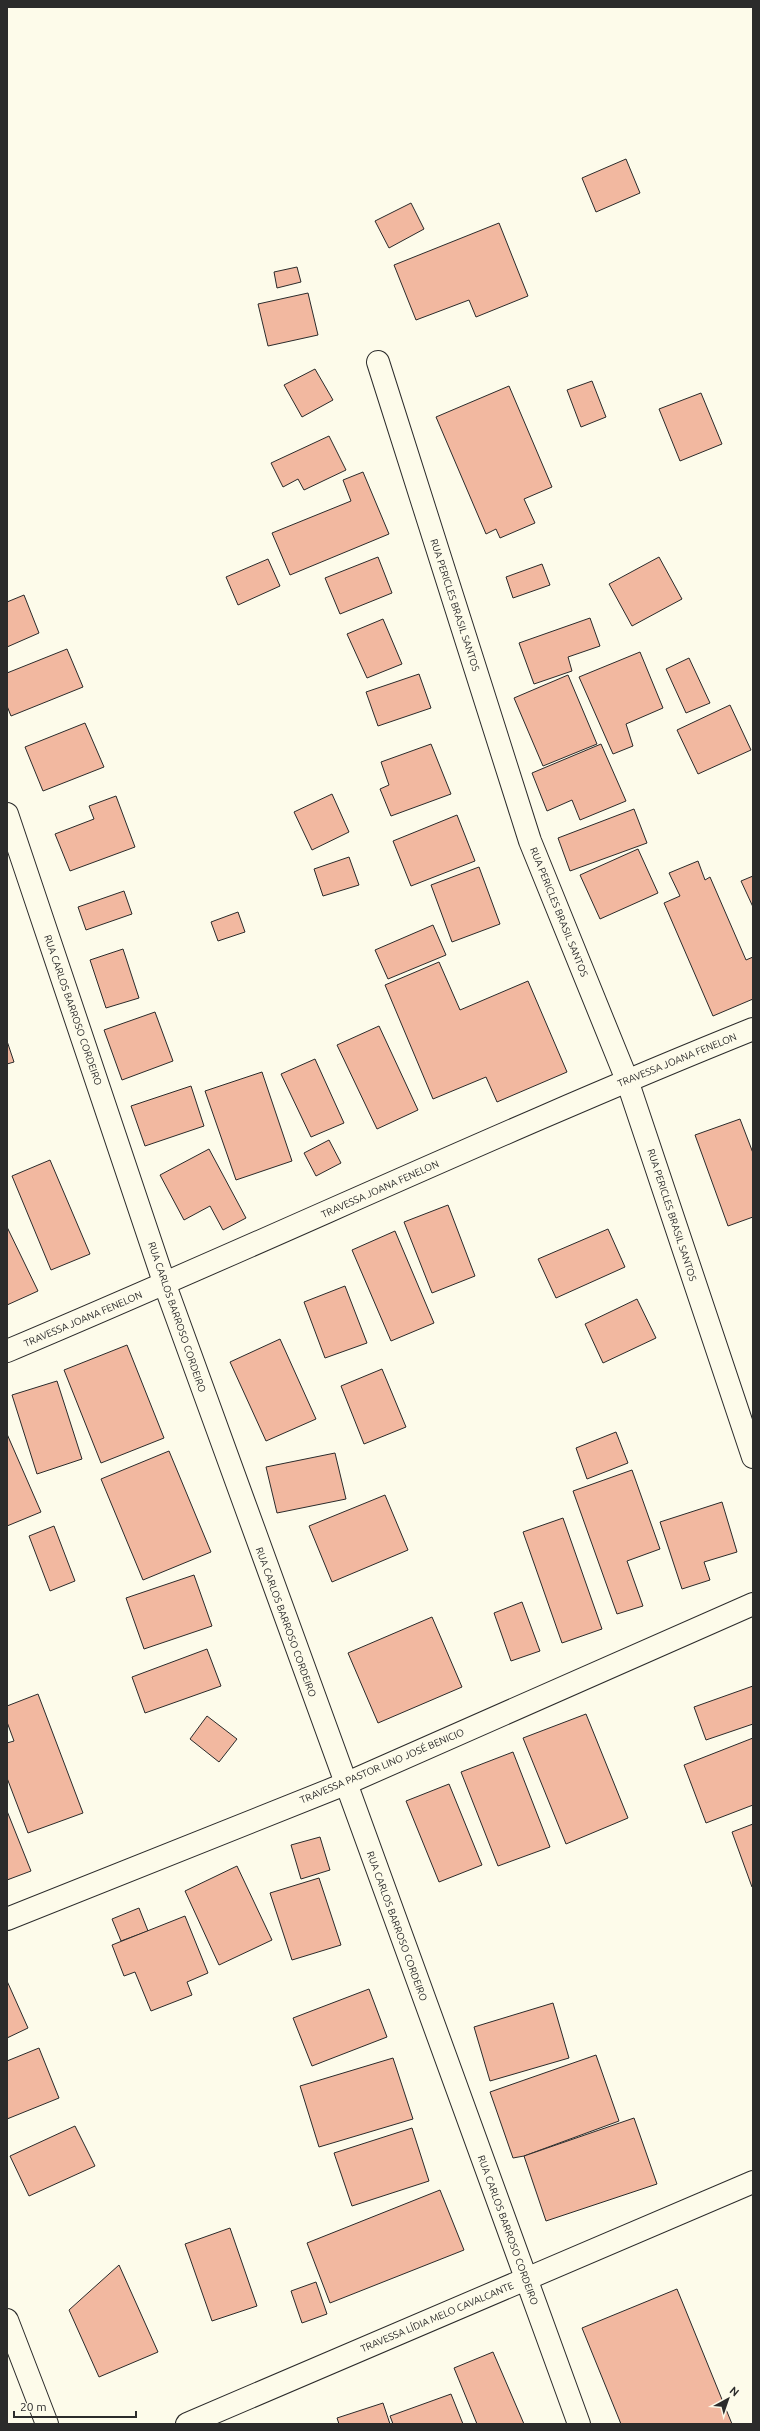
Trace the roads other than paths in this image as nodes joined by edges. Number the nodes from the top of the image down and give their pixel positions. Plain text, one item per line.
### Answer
1 (378, 362) dead end
2 (7, 814) edge
3 (753, 1029) edge
4 (627, 1080) junction
5 (165, 1285) junction
6 (7, 1351) edge
7 (753, 1457) edge
8 (753, 1604) edge
9 (345, 1784) junction
10 (7, 1919) edge
11 (753, 2182) edge
12 (526, 2279) junction
13 (7, 2320) edge
14 (47, 2424) edge
15 (187, 2424) edge
16 (579, 2424) edge

1 - 4 street, RUA PERICLES BRASIL SANTOS
2 - 5 street, RUA CARLOS BARROSO CORDEIRO
3 - 4 street, TRAVESSA JOANA FENELON
4 - 5 street, TRAVESSA JOANA FENELON
4 - 7 street, RUA PERICLES BRASIL SANTOS
5 - 6 street, TRAVESSA JOANA FENELON
5 - 9 street, RUA CARLOS BARROSO CORDEIRO
8 - 9 street, TRAVESSA PASTOR LINO JOSÉ BENICIO
9 - 10 street, TRAVESSA PASTOR LINO JOSÉ BENICIO
9 - 12 street, RUA CARLOS BARROSO CORDEIRO
11 - 12 street, TRAVESSA LÍDIA MELO CAVALCANTE
12 - 15 street, TRAVESSA LÍDIA MELO CAVALCANTE
12 - 16 street, RUA CARLOS BARROSO CORDEIRO
13 - 14 street

